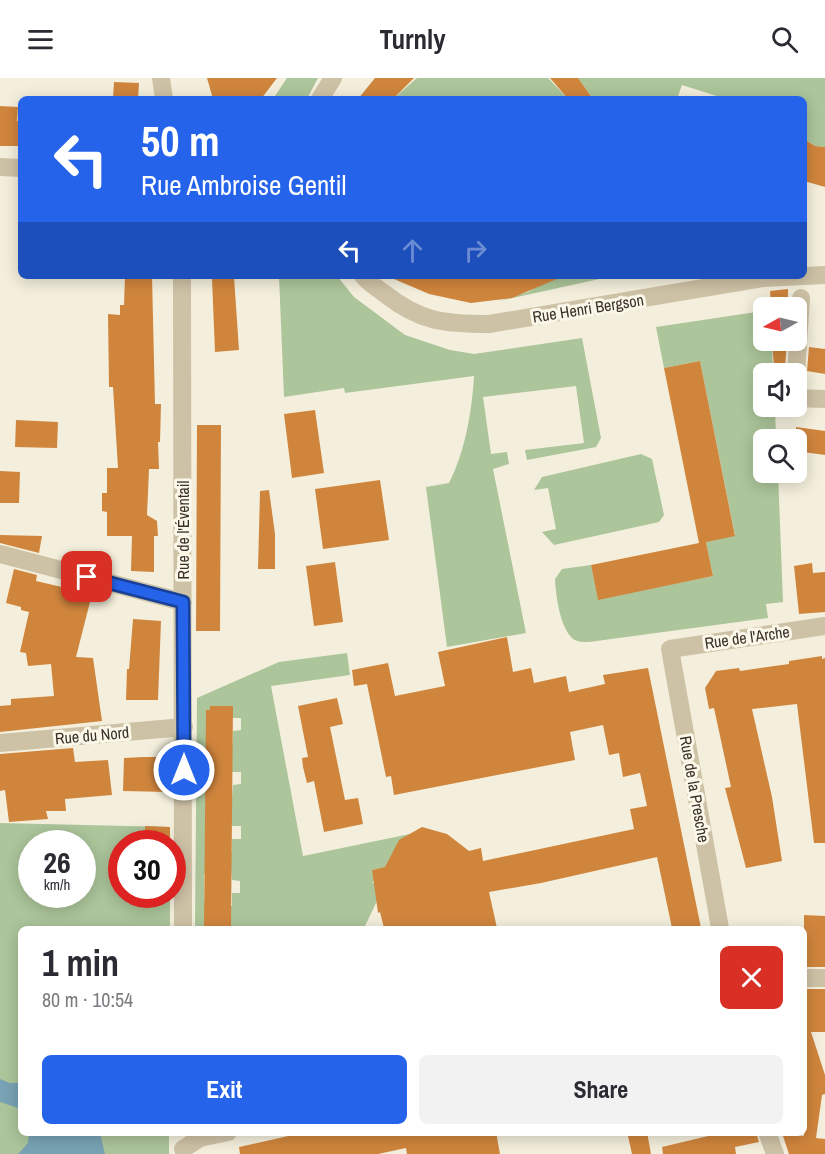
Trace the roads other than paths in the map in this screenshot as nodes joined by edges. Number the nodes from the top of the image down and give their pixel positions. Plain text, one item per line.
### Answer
1 (161, 78) edge
2 (333, 78) edge
3 (164, 96) edge
4 (322, 96) edge
5 (0, 167) edge
6 (18, 168) edge
7 (825, 275) edge
8 (807, 276) edge
9 (182, 279) edge
10 (367, 279) edge
11 (757, 279) edge
12 (807, 398) edge
13 (825, 399) edge
14 (0, 554) edge
15 (183, 602) junction
16 (825, 626) edge
17 (670, 649) joint
18 (184, 727) junction
19 (0, 743) edge
20 (183, 926) edge
21 (720, 926) edge
22 (807, 978) edge
23 (825, 978) edge
24 (209, 1136) edge
25 (768, 1136) edge
26 (183, 1145) edge
27 (775, 1154) edge

1 - 3 street
2 - 4 street
5 - 6 street
7 - 8 street, Rue Henri Bergson
9 - 15 street, Rue de l'Éventail
10 - 11 street, Rue Henri Bergson
12 - 13 street
14 - 15 street
15 - 18 street, Rue de l'Éventail
16 - 17 street, Rue de l'Arche
17 - 21 street, Rue de la Presche
18 - 19 street, Rue du Nord
18 - 20 street, Rue de l'Éventail
22 - 23 street
24 - 26 street
25 - 27 street

